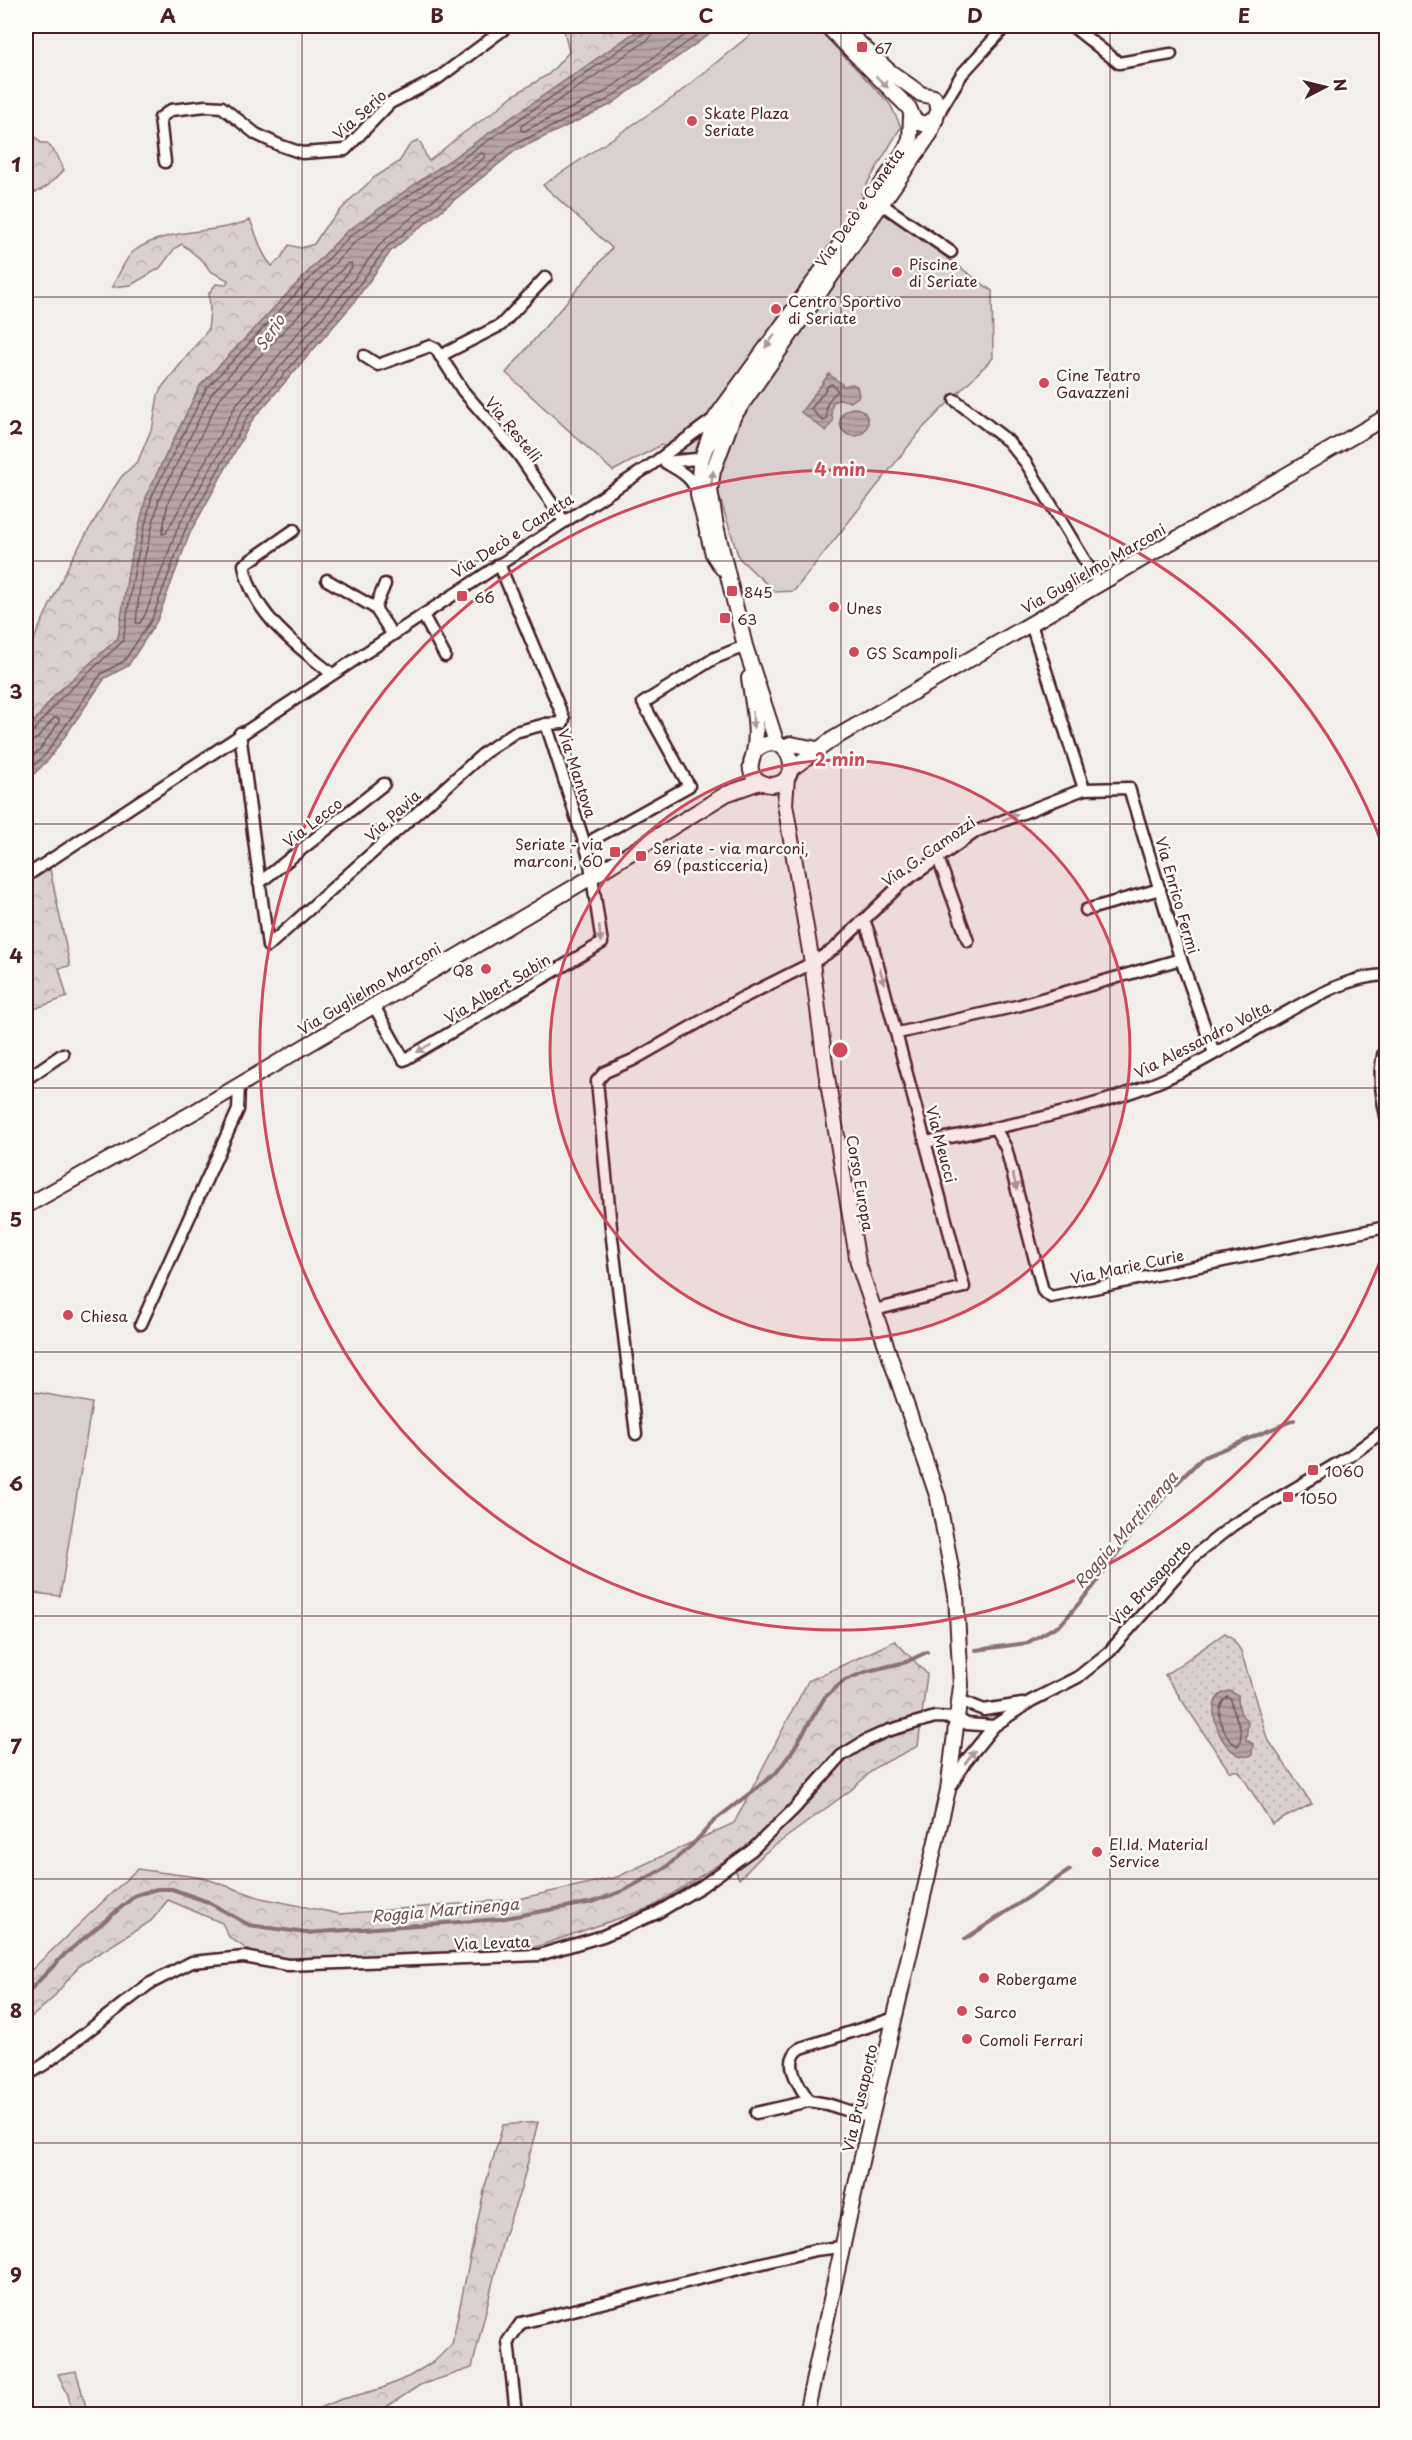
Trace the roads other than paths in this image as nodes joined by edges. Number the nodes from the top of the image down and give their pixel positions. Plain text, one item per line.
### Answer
1 (508, 26) edge
2 (827, 26) edge
3 (841, 26) edge
4 (1006, 26) edge
5 (1072, 26) edge
6 (1171, 54) dead end
7 (963, 74) junction
8 (927, 95) junction
9 (910, 112) junction
10 (937, 115) junction
11 (165, 162) dead end
12 (880, 203) junction
13 (951, 252) dead end
14 (546, 277) dead end
15 (778, 351) junction
16 (364, 356) dead end
17 (440, 356) junction
18 (955, 400) dead end
19 (716, 417) junction
20 (1386, 417) edge
21 (703, 455) junction
22 (665, 462) junction
23 (651, 465) junction
24 (698, 495) junction
25 (564, 521) junction
26 (294, 530) dead end
27 (499, 564) junction
28 (728, 578) junction
29 (327, 580) dead end
30 (385, 584) dead end
31 (1099, 584) junction
32 (375, 608) junction
33 (423, 615) junction
34 (1031, 624) junction
35 (392, 634) junction
36 (745, 646) junction
37 (446, 656) dead end
38 (332, 674) junction
39 (546, 724) junction
40 (240, 733) junction
41 (780, 746) junction
42 (817, 749) junction
43 (752, 759) junction
44 (789, 773) junction
45 (763, 783) junction
46 (384, 784) dead end
47 (1084, 789) junction
48 (726, 794) junction
49 (785, 804) junction
50 (594, 839) dead end
51 (938, 858) junction
52 (26, 876) edge
53 (593, 876) junction
54 (259, 883) junction
55 (1160, 889) junction
56 (1086, 910) dead end
57 (862, 921) junction
58 (968, 941) dead end
59 (1181, 959) junction
60 (812, 963) junction
61 (1385, 976) edge
62 (373, 1004) junction
63 (898, 1033) junction
64 (1386, 1046) edge
65 (1214, 1053) junction
66 (63, 1054) dead end
67 (26, 1079) edge
68 (239, 1084) junction
69 (1386, 1109) edge
70 (995, 1128) junction
71 (926, 1142) junction
72 (26, 1206) edge
73 (1386, 1227) edge
74 (875, 1310) junction
75 (141, 1324) dead end
76 (1386, 1429) edge
77 (636, 1434) dead end
78 (950, 1557) joint
79 (959, 1700) junction
80 (1031, 1701) junction
81 (957, 1718) junction
82 (994, 1726) junction
83 (948, 1790) junction
84 (895, 2018) junction
85 (26, 2076) edge
86 (809, 2101) junction
87 (756, 2113) dead end
88 (871, 2118) junction
89 (842, 2247) junction
90 (516, 2415) edge
91 (806, 2415) edge

1 - 11 street, Via Serio
2 -> 9 street
3 - 8 street
4 - 7 street, Via Decò e Canetta
5 - 6 street
7 - 8 street, Via Decò e Canetta
7 - 10 street, Via Decò e Canetta
8 - 9 street
8 - 10 street
9 - 10 street
9 -> 19 street, Via Decò e Canetta
10 - 12 street, Via Decò e Canetta
12 - 13 street
12 - 15 street, Via Decò e Canetta
14 - 17 street
15 - 21 street, Via Decò e Canetta
28 -> 15 street, Corso Europa
16 - 17 street
17 - 25 street, Via Restelli
18 - 31 street
19 - 21 street, Corso Europa
19 - 23 street, Via Decò e Canetta
20 - 31 street, Via Guglielmo Marconi
21 - 22 street, Via Decò e Canetta
21 - 24 street, Corso Europa
22 - 23 street, Via Decò e Canetta
22 - 24 street
23 - 25 street, Via Decò e Canetta
24 - 28 street, Corso Europa
25 - 27 street, Via Decò e Canetta
26 - 38 street
27 - 33 street, Via Decò e Canetta
27 - 39 street, Via Mantova
28 - 36 street, Corso Europa
29 - 32 street
30 - 32 street
31 - 34 street, Via Guglielmo Marconi
32 - 35 street
33 - 35 street, Via Decò e Canetta
33 - 37 street
34 - 42 street, Via Guglielmo Marconi
34 - 47 street
35 - 38 street, Via Decò e Canetta
36 - 41 street, Corso Europa
36 -> 43 street, Corso Europa
36 - 50 street
38 - 40 street, Via Decò e Canetta
39 - 53 street, Via Mantova
39 - 54 street, Via Pavia
40 - 52 street, Via Decò e Canetta
40 - 54 street
41 - 42 street
41 - 43 street
41 - 44 street, Corso Europa
42 - 44 street, Via Guglielmo Marconi
43 - 45 street
43 - 48 street, Via Guglielmo Marconi
44 - 45 street
44 - 49 street, Corso Europa
45 - 48 street, Via Guglielmo Marconi
45 - 49 street
46 - 54 street, Via Lecco
51 -> 47 street, Via G. Camozzi
47 - 55 street, Via Enrico Fermi
48 - 53 street, Via Guglielmo Marconi
49 - 60 street, Corso Europa
51 - 57 street, Via G. Camozzi
51 - 58 street
53 - 62 street, Via Guglielmo Marconi
53 -> 62 street, Via Albert Sabin
55 - 56 street
55 - 59 street, Via Enrico Fermi
57 - 60 street, Via G. Camozzi
57 -> 63 street, Via Meucci
59 - 63 street
59 - 65 street, Via Enrico Fermi
60 - 74 street, Corso Europa
60 - 77 street, Via G. Camozzi
61 - 65 street, Via Alessandro Volta
62 - 68 street, Via Guglielmo Marconi
63 - 71 street, Via Meucci
64 - 69 street
65 - 70 street, Via Alessandro Volta
66 - 67 street
68 - 72 street, Via Guglielmo Marconi
68 - 75 street
70 - 71 street, Via Alessandro Volta
70 -> 73 street, Via Marie Curie
71 - 74 street, Via Meucci
74 - 78 street, Corso Europa
76 - 80 street, Via Brusaporto
78 - 79 street, Via Brusaporto
79 - 80 street, Via Brusaporto
79 - 81 street, Via Brusaporto
80 - 82 street, Via Brusaporto
81 - 82 street
81 - 83 street, Via Brusaporto
81 - 85 street, Via Levata
83 -> 82 street, Via Brusaporto
83 - 84 street, Via Brusaporto
84 - 86 street
84 - 88 street, Via Brusaporto
86 - 87 street
86 - 88 street
88 - 89 street, Via Brusaporto
89 - 90 street
89 - 91 street, Via Brusaporto

